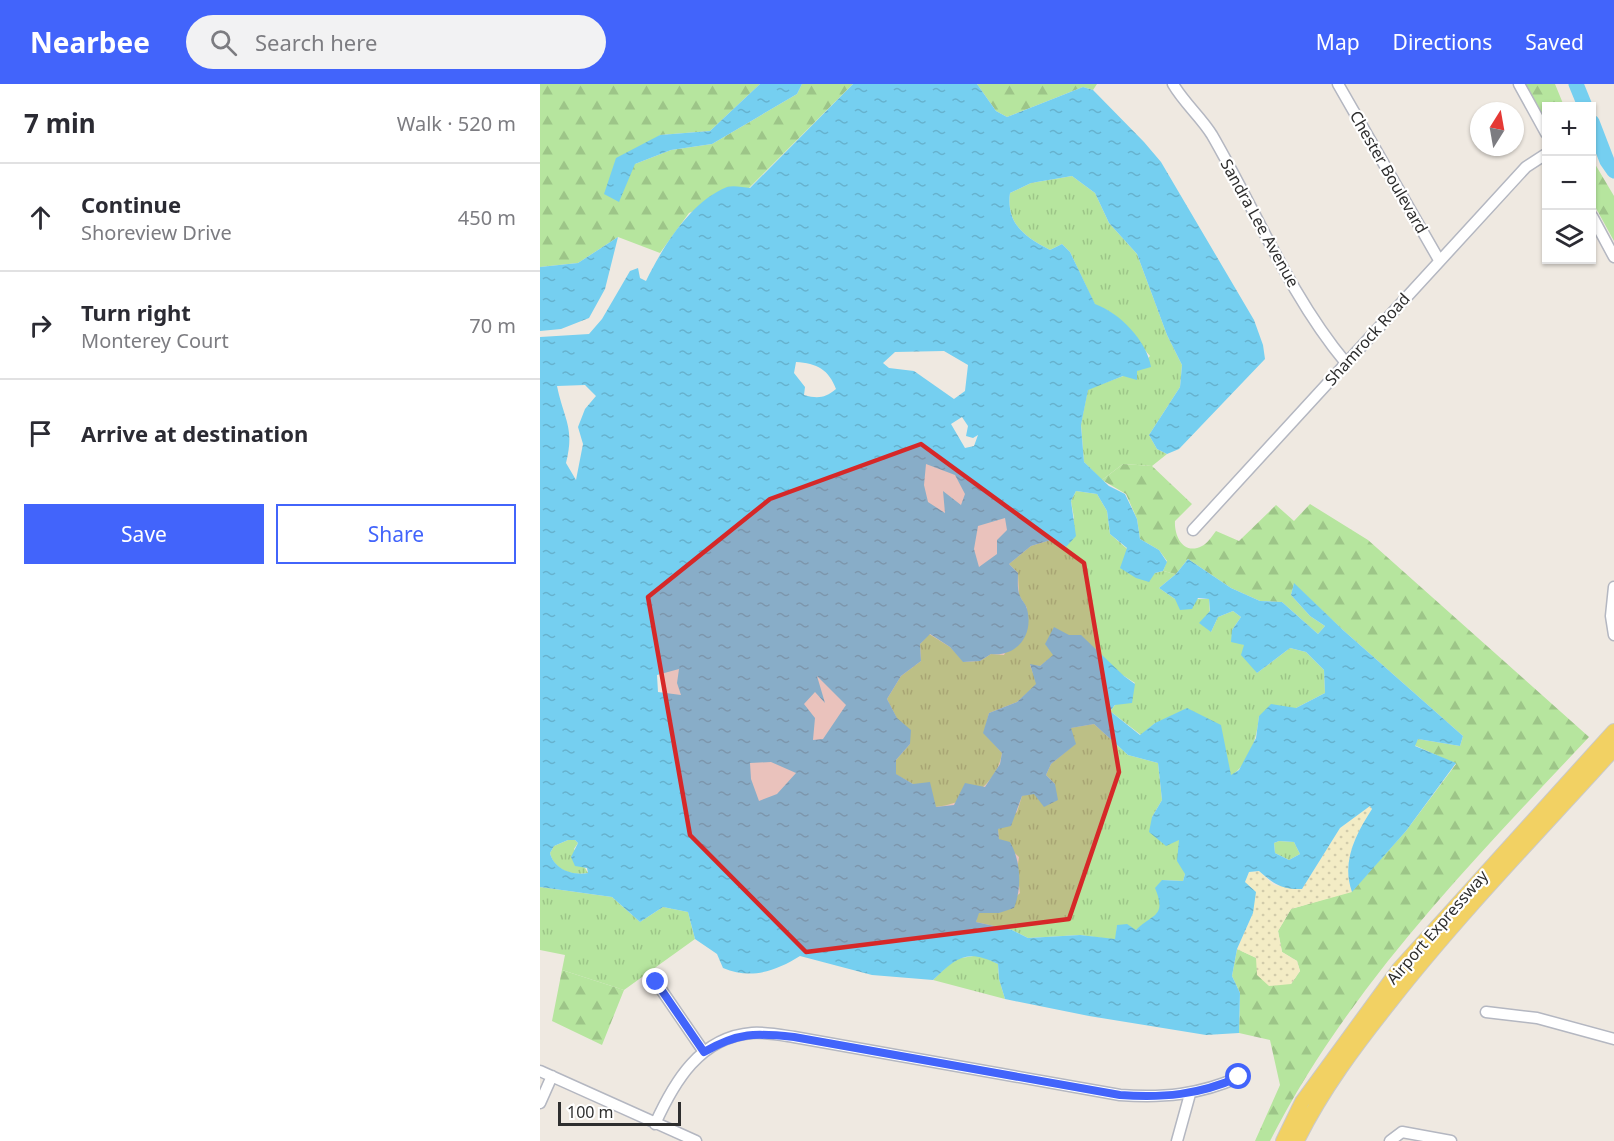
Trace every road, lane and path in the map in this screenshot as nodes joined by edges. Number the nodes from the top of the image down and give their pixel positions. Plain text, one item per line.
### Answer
1 (1173, 84) edge
2 (1338, 84) edge
3 (1519, 84) edge
4 (1542, 126) edge
5 (1543, 156) edge
6 (1596, 223) edge
7 (1614, 257) edge
8 (1439, 260) junction
9 (1346, 363) junction
10 (1192, 530) dead end
11 (1614, 587) edge
12 (1614, 635) edge
13 (1614, 731) edge
14 (1614, 749) edge
15 (656, 982) dead end
16 (1486, 1012) dead end
17 (1614, 1039) edge
18 (704, 1052) junction
19 (540, 1071) edge
20 (552, 1076) junction
21 (1239, 1077) dead end
22 (1190, 1094) junction
23 (540, 1103) edge
24 (655, 1124) junction
25 (696, 1141) edge
26 (1177, 1141) edge
27 (1283, 1141) edge
28 (1297, 1141) edge
29 (1390, 1141) edge
30 (1451, 1141) edge

1 - 9 street, Sandra Lee Avenue
2 - 8 street, Chester Boulevard
3 - 4 street
5 - 8 street, Shamrock Road
6 - 7 street
8 - 9 street, Shamrock Road
9 - 10 street, Shamrock Road
11 - 12 street
13 - 27 main road, Airport Expressway
14 - 28 main road, Airport Expressway
15 - 18 street
16 - 17 street
18 - 22 street
18 - 24 street
19 - 20 street
20 - 23 street
20 - 24 street
21 - 22 street
22 - 26 street
24 - 25 street
29 - 30 street

